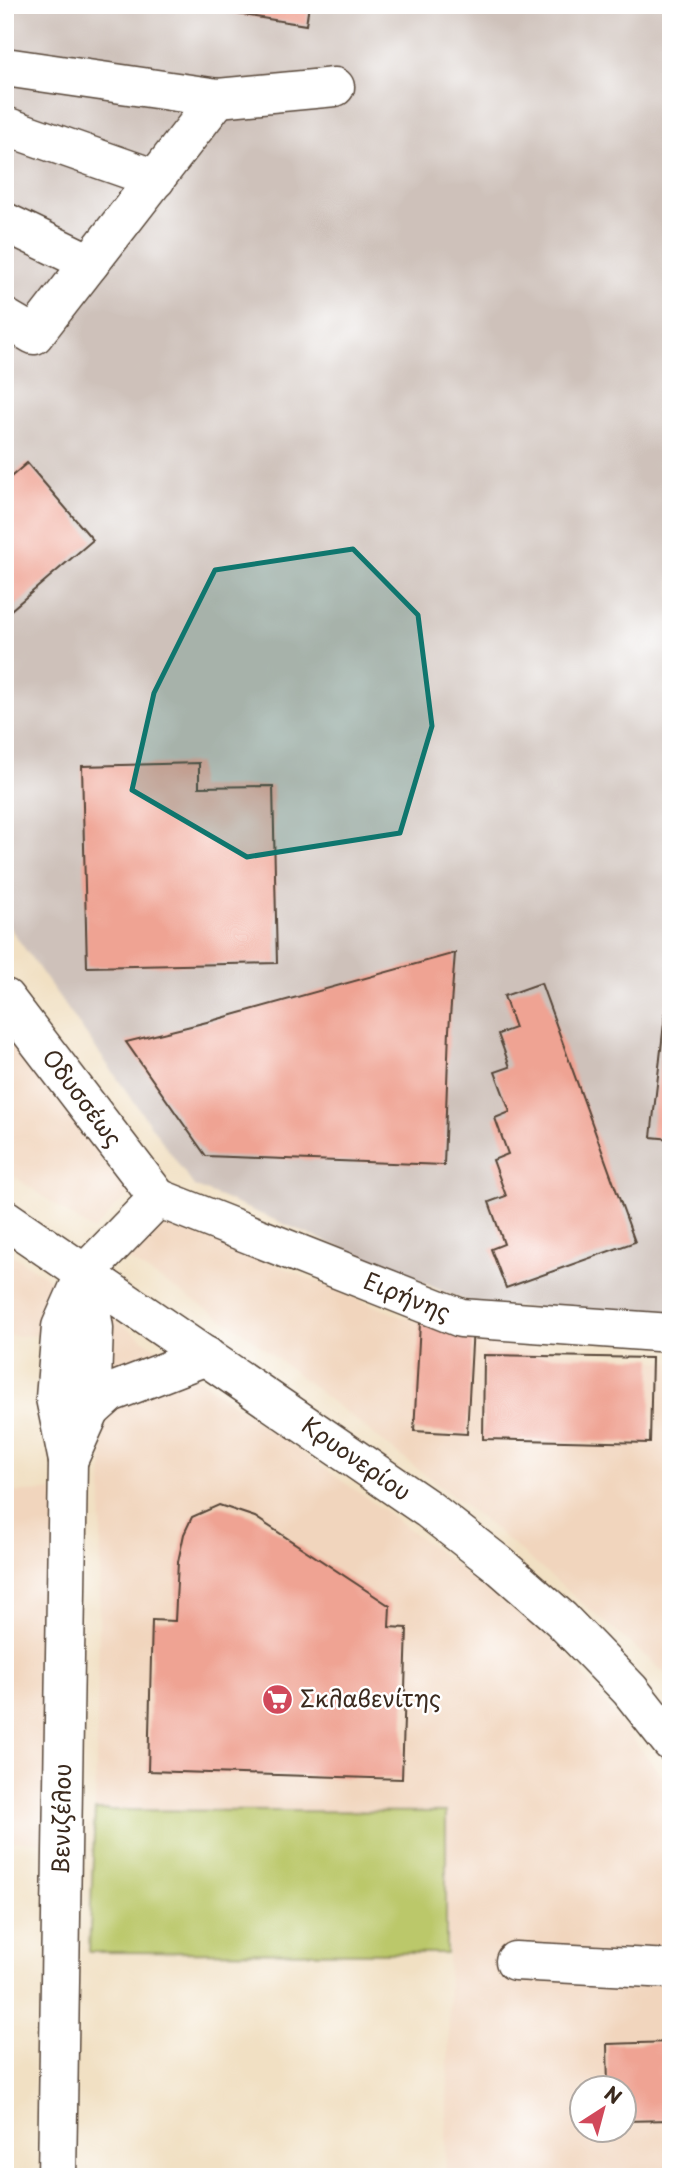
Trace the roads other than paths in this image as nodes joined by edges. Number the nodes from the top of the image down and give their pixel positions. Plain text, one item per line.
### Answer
1 (5, 67) edge
2 (334, 87) dead end
3 (218, 98) junction
4 (5, 126) edge
5 (156, 179) junction
6 (5, 222) edge
7 (90, 263) junction
8 (5, 318) edge
9 (5, 998) edge
10 (158, 1198) junction
11 (5, 1219) edge
12 (85, 1273) junction
13 (671, 1333) edge
14 (206, 1356) junction
15 (92, 1410) junction
16 (68, 1461) junction
17 (671, 1742) edge
18 (514, 1961) dead end
19 (671, 1969) edge
20 (57, 2177) edge

1 - 3 street
2 - 3 street
3 - 5 street
4 - 5 street
5 - 7 street
6 - 7 street
7 - 8 street
9 - 10 street, Οδυσσέως
10 - 12 street
10 - 13 street, Ειρήνης
11 - 12 street, Κρυονερίου
12 - 14 street, Κρυονερίου
12 - 15 street, Βενιζέλου
12 - 16 street, Βενιζέλου
14 - 15 street
14 - 17 street, Κρυονερίου
15 - 16 street, Βενιζέλου
16 - 20 street, Βενιζέλου
18 - 19 street

